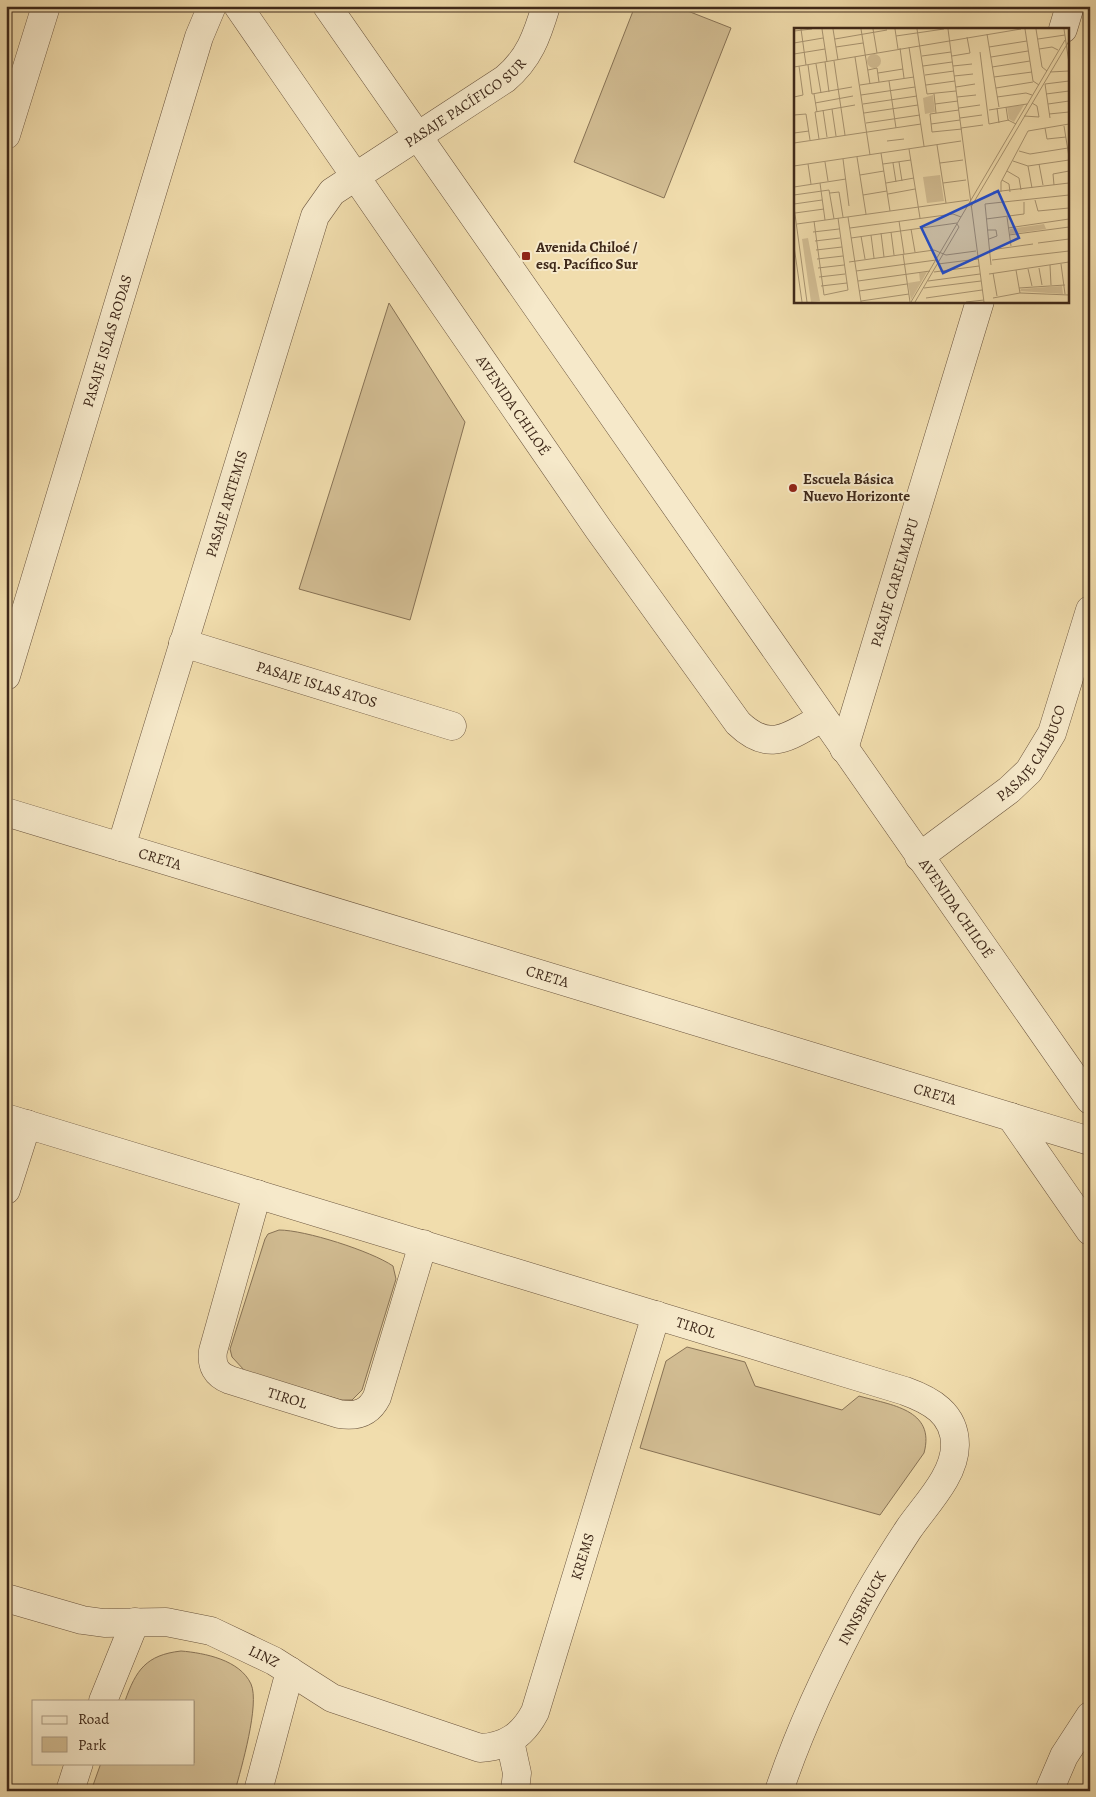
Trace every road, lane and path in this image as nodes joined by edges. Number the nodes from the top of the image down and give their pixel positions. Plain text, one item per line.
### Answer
1 (46, 6) edge
2 (212, 6) edge
3 (238, 6) edge
4 (327, 6) edge
5 (546, 6) edge
6 (1070, 6) edge
7 (1063, 28) edge
8 (6, 135) edge
9 (417, 136) junction
10 (356, 177) junction
11 (980, 302) edge
12 (1090, 610) edge
13 (183, 643) junction
14 (6, 676) edge
15 (822, 718) junction
16 (452, 726) dead end
17 (844, 749) junction
18 (6, 812) edge
19 (121, 847) junction
20 (919, 857) junction
21 (1090, 1100) edge
22 (1011, 1117) junction
23 (17, 1121) edge
24 (1090, 1141) edge
25 (6, 1190) edge
26 (257, 1194) junction
27 (1090, 1231) edge
28 (424, 1244) junction
29 (656, 1315) junction
30 (953, 1432) joint
31 (6, 1598) edge
32 (136, 1622) junction
33 (290, 1671) junction
34 (103, 1700) edge
35 (1090, 1716) edge
36 (510, 1741) junction
37 (79, 1764) edge
38 (70, 1791) edge
39 (258, 1791) edge
40 (515, 1791) edge
41 (779, 1791) edge
42 (1049, 1791) edge

1 - 8 street
2 - 14 street, PASAJE ISLAS RODAS
3 - 10 street, AVENIDA CHILOÉ
4 - 9 street, AVENIDA CHILOÉ
5 - 9 street, PASAJE PACÍFICO SUR
6 - 7 street
9 - 10 street, PASAJE PACÍFICO SUR
9 - 15 street, AVENIDA CHILOÉ
10 - 13 street, PASAJE ARTEMIS
10 - 15 street, AVENIDA CHILOÉ
11 - 17 street, PASAJE CARELMAPU
12 - 20 street, PASAJE CALBUCO
13 - 16 street, PASAJE ISLAS ATOS
13 - 19 street, PASAJE ARTEMIS
15 - 17 street, AVENIDA CHILOÉ
17 - 20 street, AVENIDA CHILOÉ
18 - 19 street, CRETA
19 - 22 street, CRETA
20 - 21 street, AVENIDA CHILOÉ
22 - 24 street, CRETA
22 - 27 street
23 - 25 street
23 - 26 street, TIROL
26 - 28 street, TIROL
26 - 28 street, TIROL
28 - 29 street, TIROL
29 - 30 street, TIROL
29 - 36 street, KREMS
30 - 41 street, INNSBRUCK
31 - 32 street, LINZ
32 - 33 street, LINZ
32 - 34 street
33 - 36 street, LINZ
33 - 39 street
35 - 42 street
36 - 40 street
37 - 38 street

